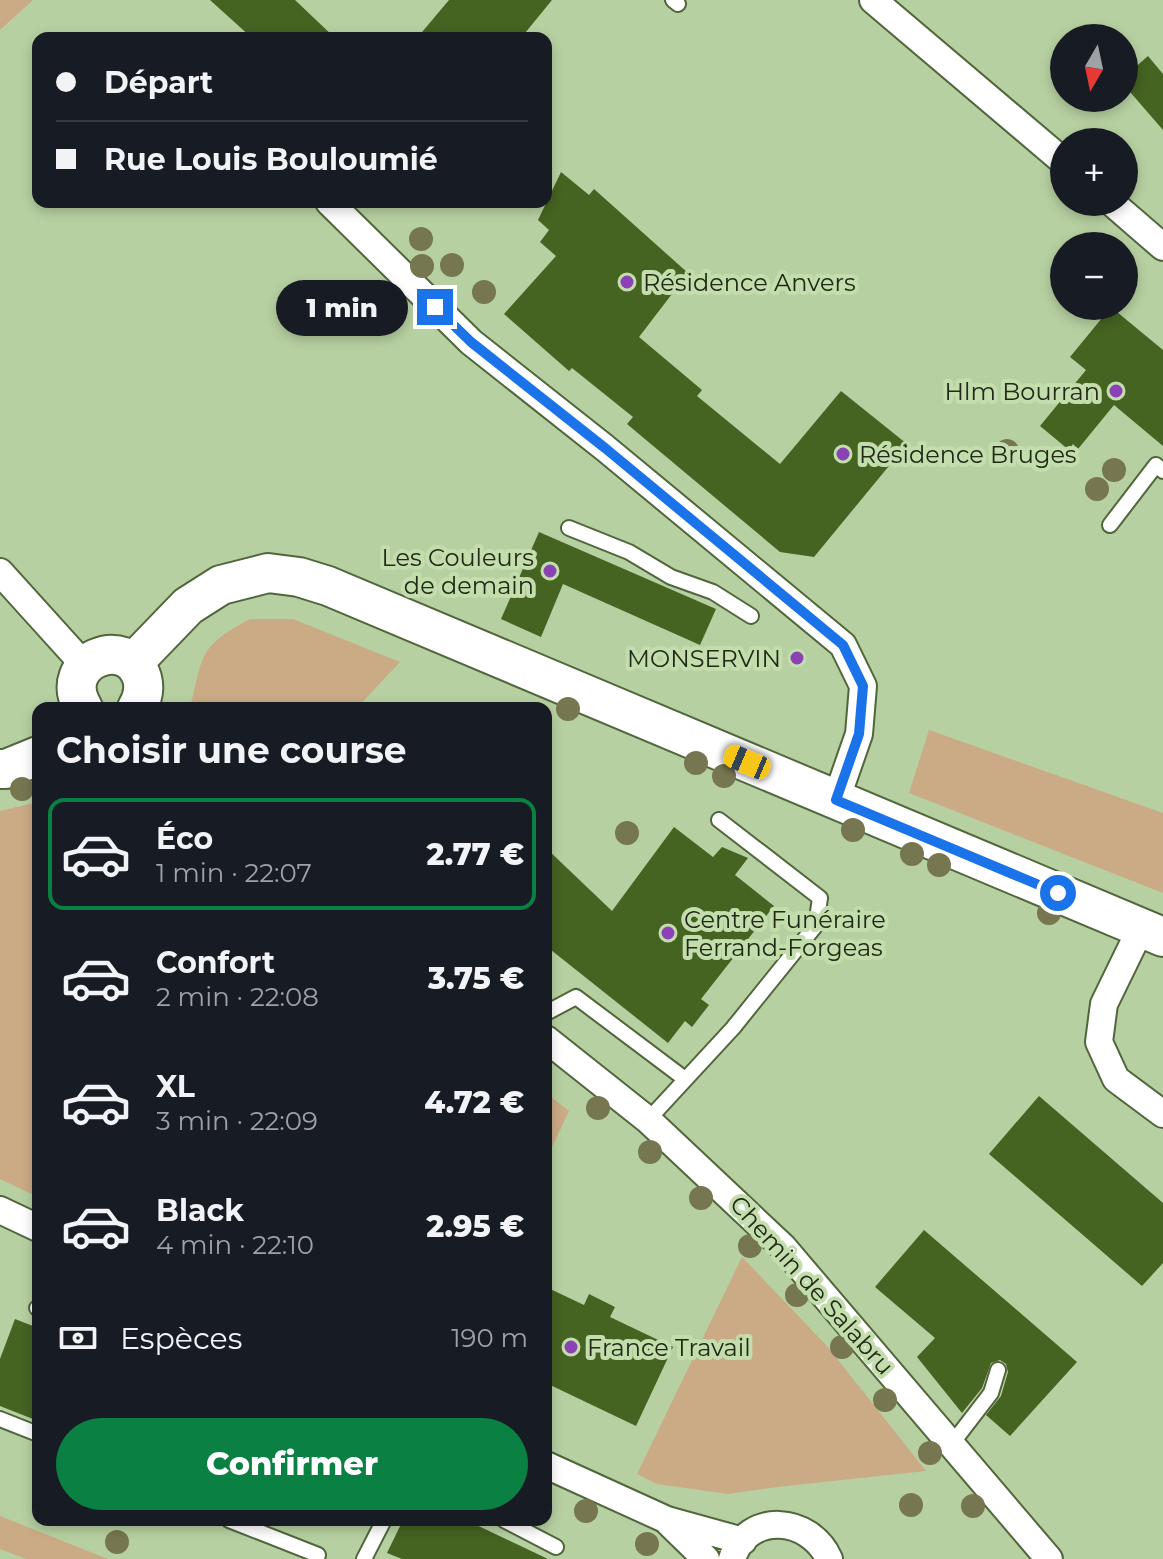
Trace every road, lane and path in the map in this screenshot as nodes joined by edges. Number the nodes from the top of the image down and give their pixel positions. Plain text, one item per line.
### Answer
1 (873, 0) edge
2 (1050, 150) edge
3 (335, 208) edge
4 (1127, 216) edge
5 (1163, 247) edge
6 (1163, 471) edge
7 (1110, 525) dead end
8 (569, 528) dead end
9 (0, 572) edge
10 (751, 616) dead end
11 (133, 663) junction
12 (85, 666) junction
13 (81, 702) edge
14 (141, 702) edge
15 (32, 758) edge
16 (0, 769) edge
17 (836, 800) junction
18 (719, 820) dead end
19 (1152, 932) edge
20 (552, 1010) edge
21 (552, 1044) edge
22 (685, 1079) junction
23 (1163, 1114) edge
24 (648, 1120) junction
25 (0, 1210) edge
26 (32, 1225) edge
27 (998, 1370) dead end
28 (0, 1419) edge
29 (32, 1432) edge
30 (951, 1445) junction
31 (552, 1468) edge
32 (667, 1520) junction
33 (244, 1526) edge
34 (381, 1526) edge
35 (516, 1526) edge
36 (556, 1547) dead end
37 (738, 1550) edge
38 (318, 1555) dead end
39 (364, 1559) edge
40 (706, 1559) edge
41 (829, 1559) edge
42 (1049, 1559) edge

1 - 2 street
3 - 17 street
4 - 5 street
6 - 7 lane
8 - 10 lane
9 - 12 street
11 - 12 main road
11 - 14 main road
11 - 17 main road
12 - 13 main road
15 - 16 main road
17 - 19 main road
18 - 22 lane
19 - 23 street
20 - 22 lane
21 - 24 street, Chemin de Salabru
22 - 24 lane
24 - 30 street, Chemin de Salabru
25 - 26 street
27 - 30 lane
28 - 29 lane
30 - 42 street, Chemin de Salabru
31 - 32 street
32 - 37 street
32 - 40 street
33 - 38 lane
34 - 39 lane
35 - 36 lane
37 - 41 street

